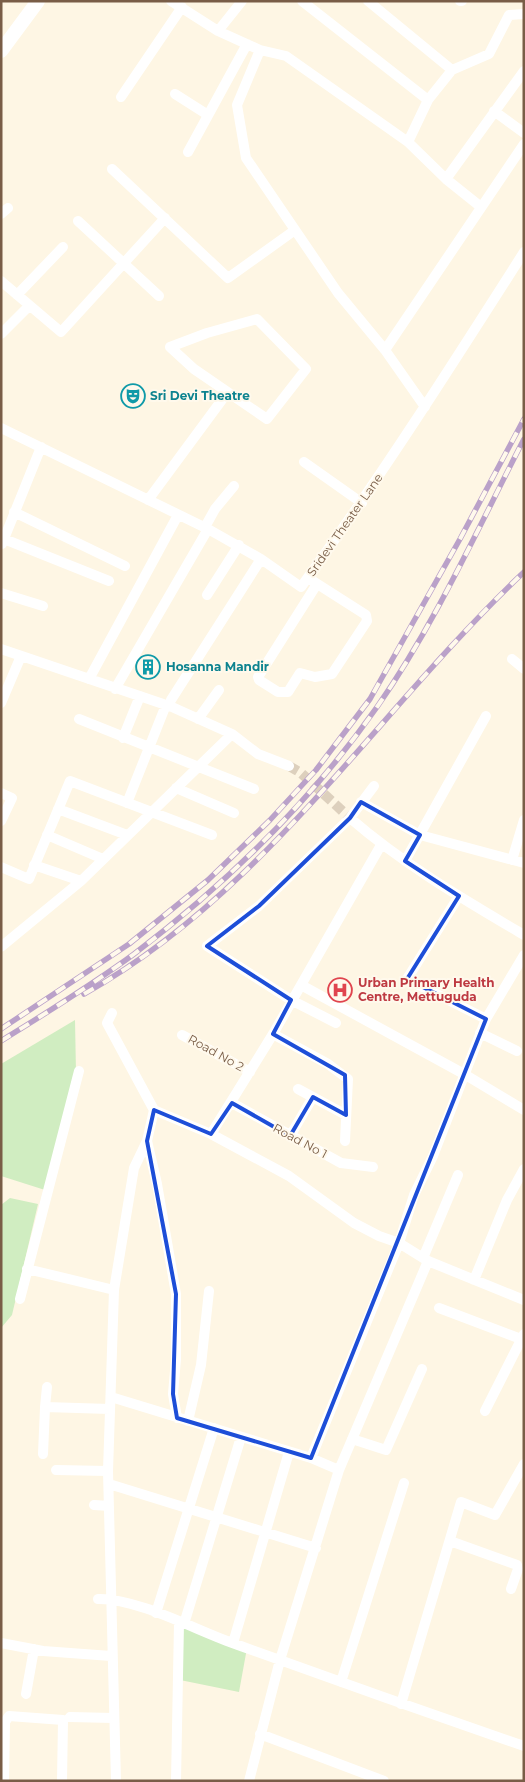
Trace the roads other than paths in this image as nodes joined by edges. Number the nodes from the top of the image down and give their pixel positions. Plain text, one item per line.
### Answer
1 (38, 1) edge
2 (171, 1) edge
3 (242, 1) edge
4 (302, 1) edge
5 (368, 1) edge
6 (182, 8) junction
7 (524, 14) edge
8 (218, 31) junction
9 (247, 44) junction
10 (260, 50) junction
11 (1, 51) edge
12 (452, 70) junction
13 (524, 70) edge
14 (175, 94) dead end
15 (121, 97) dead end
16 (428, 100) junction
17 (494, 111) junction
18 (208, 115) junction
19 (524, 132) edge
20 (408, 142) junction
21 (524, 144) edge
22 (188, 152) dead end
23 (112, 169) dead end
24 (446, 179) junction
25 (481, 207) junction
26 (165, 218) junction
27 (78, 222) dead end
28 (295, 230) junction
29 (63, 247) dead end
30 (524, 252) edge
31 (123, 262) junction
32 (1, 281) edge
33 (18, 296) junction
34 (159, 296) dead end
35 (30, 306) junction
36 (1, 334) edge
37 (385, 350) junction
38 (228, 393) junction
39 (426, 407) junction
40 (1, 428) edge
41 (41, 447) junction
42 (304, 462) dead end
43 (234, 486) dead end
44 (148, 500) junction
45 (362, 503) junction
46 (14, 512) junction
47 (178, 515) junction
48 (206, 528) junction
49 (2, 542) edge
50 (239, 545) junction
51 (261, 559) junction
52 (126, 566) dead end
53 (308, 578) junction
54 (109, 580) dead end
55 (317, 584) junction
56 (1, 592) edge
57 (207, 595) dead end
58 (42, 606) dead end
59 (1, 648) edge
60 (21, 656) junction
61 (512, 659) dead end
62 (524, 669) edge
63 (89, 679) junction
64 (115, 689) junction
65 (219, 690) dead end
66 (140, 696) junction
67 (1, 703) edge
68 (168, 703) junction
69 (486, 716) dead end
70 (79, 719) dead end
71 (198, 719) junction
72 (232, 734) junction
73 (123, 738) junction
74 (148, 746) junction
75 (199, 766) junction
76 (289, 766) tunnel mouth
77 (374, 786) dead end
78 (176, 788) junction
79 (254, 789) dead end
80 (1, 793) edge
81 (127, 802) junction
82 (361, 802) junction
83 (58, 809) junction
84 (152, 811) junction
85 (234, 813) dead end
86 (350, 818) junction
87 (1, 820) edge
88 (524, 820) edge
89 (47, 835) junction
90 (128, 835) junction
91 (212, 835) dead end
92 (420, 835) junction
93 (381, 845) junction
94 (103, 859) junction
95 (512, 860) junction
96 (405, 861) junction
97 (524, 863) edge
98 (34, 865) junction
99 (1, 868) edge
100 (80, 881) junction
101 (459, 896) junction
102 (524, 935) edge
103 (4, 941) edge
104 (524, 955) edge
105 (301, 985) junction
106 (291, 1000) junction
107 (112, 1014) dead end
108 (486, 1019) junction
109 (336, 1023) dead end
110 (480, 1033) junction
111 (274, 1034) junction
112 (182, 1035) dead end
113 (518, 1051) dead end
114 (79, 1070) dead end
115 (250, 1072) junction
116 (464, 1074) junction
117 (298, 1088) dead end
118 (313, 1097) junction
119 (232, 1103) junction
120 (154, 1110) junction
121 (524, 1110) edge
122 (346, 1115) junction
123 (211, 1134) junction
124 (290, 1136) junction
125 (147, 1141) junction
126 (345, 1141) dead end
127 (373, 1167) dead end
128 (458, 1175) dead end
129 (522, 1176) edge
130 (399, 1243) junction
131 (425, 1259) junction
132 (28, 1269) junction
133 (474, 1280) junction
134 (114, 1290) junction
135 (209, 1291) dead end
136 (20, 1299) dead end
137 (524, 1300) edge
138 (439, 1308) dead end
139 (522, 1336) edge
140 (422, 1369) dead end
141 (47, 1387) dead end
142 (110, 1397) junction
143 (45, 1406) junction
144 (110, 1409) junction
145 (485, 1411) dead end
146 (177, 1418) junction
147 (188, 1421) junction
148 (214, 1428) junction
149 (241, 1437) junction
150 (352, 1439) junction
151 (289, 1452) junction
152 (43, 1454) dead end
153 (311, 1458) junction
154 (524, 1464) edge
155 (56, 1470) dead end
156 (339, 1470) junction
157 (108, 1471) junction
158 (404, 1483) dead end
159 (109, 1484) junction
160 (94, 1505) dead end
161 (109, 1506) junction
162 (187, 1509) junction
163 (215, 1517) junction
164 (266, 1533) junction
165 (450, 1541) junction
166 (316, 1548) junction
167 (511, 1589) dead end
168 (98, 1599) dead end
169 (110, 1599) junction
170 (156, 1613) junction
171 (182, 1624) junction
172 (1, 1643) edge
173 (233, 1643) junction
174 (34, 1649) junction
175 (111, 1656) junction
176 (280, 1660) junction
177 (341, 1682) junction
178 (26, 1694) dead end
179 (401, 1704) junction
180 (70, 1716) dead end
181 (113, 1718) junction
182 (260, 1734) junction
183 (524, 1746) edge
184 (4, 1781) edge
185 (62, 1781) edge
186 (116, 1781) edge
187 (176, 1781) edge
188 (249, 1781) edge
189 (384, 1781) edge

1 - 11 main road
2 - 6 street
3 - 8 street
4 - 16 street
5 - 12 street
6 - 8 street
6 - 15 street
7 - 12 street
8 - 9 street
9 - 10 street
9 - 18 street
10 - 20 street
10 - 28 street
12 - 16 street
13 - 17 street
14 - 18 street
16 - 20 street
17 - 19 street
17 - 24 street
18 - 22 street
20 - 24 street
21 - 25 street
23 - 26 street
24 - 25 street
25 - 37 street
26 - 28 street
26 - 31 street
27 - 31 street
28 - 37 street
29 - 33 street
30 - 39 street, Sridevi Theater Lane
31 - 34 street
31 - 35 street
32 - 33 street
33 - 35 street
35 - 36 street
37 - 39 street
38 - 38 street
38 - 44 street
39 - 45 street, Sridevi Theater Lane
40 - 41 street, Sridevi Theater Lane
41 - 44 street, Sridevi Theater Lane
41 - 46 street
42 - 45 street
43 - 48 street
44 - 47 street, Sridevi Theater Lane
45 - 53 street, Sridevi Theater Lane
46 - 49 street
46 - 52 street
47 - 48 street, Sridevi Theater Lane
47 - 63 street
48 - 50 street, Sridevi Theater Lane
48 - 64 street
49 - 54 street
50 - 51 street, Sridevi Theater Lane
50 - 57 street
51 - 53 street, Sridevi Theater Lane
51 - 68 street
53 - 55 street
55 - 55 street
56 - 58 street
59 - 60 street
60 - 63 street
60 - 67 street
61 - 62 street
63 - 64 street
64 - 66 street
65 - 71 street
66 - 68 street
66 - 73 street
68 - 71 street
68 - 74 street
69 - 92 street
70 - 73 street
71 - 72 street
72 - 75 street
72 - 76 street
73 - 74 street
74 - 75 street
74 - 81 street
75 - 78 street
75 - 79 street
77 - 82 street
78 - 84 street
78 - 85 street
80 - 87 street
81 - 83 street
81 - 84 street
82 - 86 street
82 - 92 street
83 - 89 street
83 - 90 street
84 - 90 street
84 - 91 street
86 - 93 street
86 - 106 street
88 - 95 street
89 - 94 street
89 - 98 street
90 - 94 street
92 - 95 street
92 - 96 street
93 - 96 street
93 - 105 street
94 - 100 street
95 - 97 street
96 - 101 street
98 - 99 street
98 - 100 street
100 - 103 street
101 - 102 street
101 - 108 street
104 - 108 street
105 - 106 street
105 - 116 street
106 - 109 street
106 - 111 street
107 - 120 street
108 - 110 street
110 - 113 street
110 - 116 street
111 - 115 street
111 - 122 street
112 - 115 street, Road No 2
114 - 132 street
115 - 119 street
116 - 121 street
116 - 130 street
117 - 118 street
118 - 122 street
118 - 124 street
119 - 123 street
119 - 124 street, Road No 1
120 - 123 street
120 - 125 street
122 - 126 street
123 - 130 street
124 - 127 street, Road No 1
125 - 134 street
125 - 146 street
128 - 131 street
129 - 133 street
130 - 131 street
130 - 153 street
131 - 133 street
131 - 150 street
132 - 134 street
132 - 136 street
133 - 137 street
134 - 142 street
135 - 147 street
138 - 139 street
139 - 145 street
140 - 150 street
141 - 143 street
142 - 144 street
142 - 146 street
143 - 144 street
143 - 152 street
144 - 157 street
146 - 147 street
147 - 148 street
148 - 149 street
148 - 162 street
149 - 151 street
149 - 163 street
150 - 156 street
151 - 153 street
151 - 164 street
153 - 156 street
154 - 165 street
155 - 157 street
156 - 166 street
157 - 159 street
158 - 177 street
159 - 161 street
159 - 162 street
160 - 161 street
161 - 169 street
162 - 163 street
162 - 170 street
163 - 164 street
163 - 171 street
164 - 166 street
164 - 173 street
165 - 167 street
165 - 179 street
166 - 176 street
168 - 169 street
169 - 170 street
169 - 175 street
170 - 171 street
171 - 173 street
171 - 187 street
172 - 174 street
173 - 176 street
174 - 175 street
174 - 178 street
175 - 181 street
176 - 177 street
176 - 182 street
177 - 179 street
179 - 183 street
180 - 181 street
181 - 186 street
182 - 188 street
182 - 189 street
184 - 185 street

